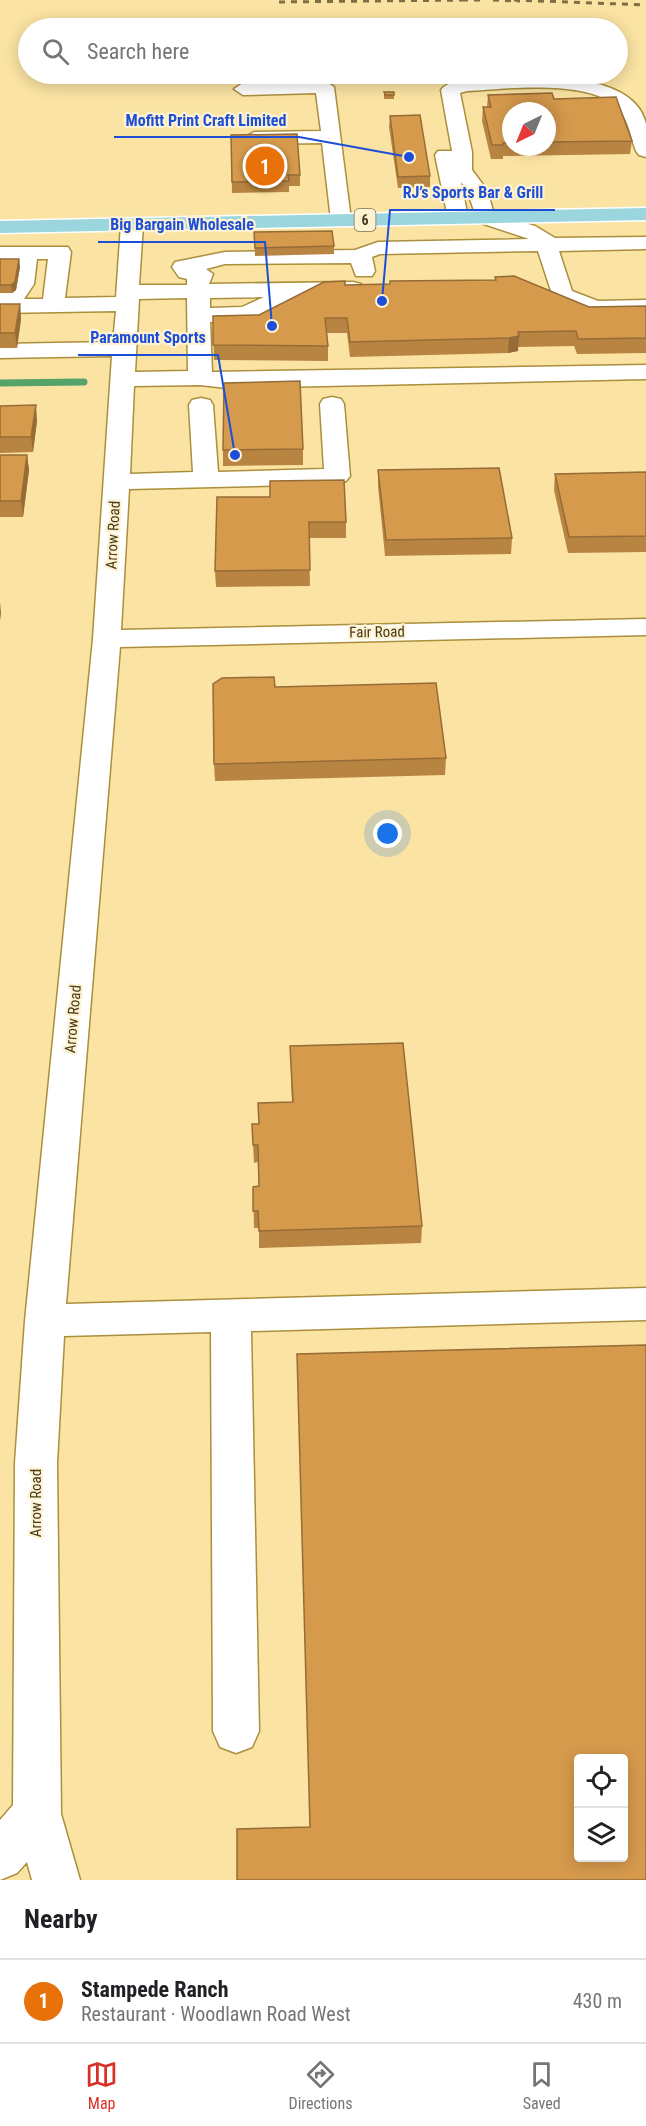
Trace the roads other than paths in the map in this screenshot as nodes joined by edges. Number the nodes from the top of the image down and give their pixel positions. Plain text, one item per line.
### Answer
1 (513, 84) edge
2 (566, 84) edge
3 (243, 88) dead end
4 (432, 95) dead end
5 (330, 137) junction
6 (251, 138) edge
7 (646, 151) edge
8 (646, 214) edge
9 (458, 218) junction
10 (485, 218) junction
11 (341, 220) junction
12 (132, 225) junction
13 (0, 227) edge
14 (646, 243) edge
15 (549, 245) junction
16 (0, 253) edge
17 (27, 253) junction
18 (366, 276) junction
19 (193, 277) junction
20 (560, 285) junction
21 (592, 285) dead end
22 (536, 286) edge
23 (296, 290) junction
24 (127, 298) junction
25 (0, 300) edge
26 (52, 305) junction
27 (0, 306) edge
28 (646, 307) edge
29 (198, 315) junction
30 (124, 349) junction
31 (0, 351) edge
32 (646, 372) edge
33 (200, 378) junction
34 (122, 379) junction
35 (332, 404) dead end
36 (201, 405) dead end
37 (206, 480) junction
38 (117, 482) junction
39 (646, 627) edge
40 (107, 639) junction
41 (646, 1304) edge
42 (231, 1317) junction
43 (45, 1321) junction
44 (236, 1731) dead end
45 (38, 1814) junction
46 (0, 1856) edge
47 (56, 1880) edge

1 - 10 street
2 - 7 street
3 - 5 street
4 - 9 street
5 - 6 street
5 - 11 street
8 - 10 main road, 6
9 - 10 main road, 6
9 - 11 main road, 6
10 - 15 street
11 - 12 main road, 6
12 - 13 main road, 6
12 - 24 street, Arrow Road
14 - 15 street
15 - 18 street
15 - 20 street
16 - 17 street
17 - 25 street
17 - 26 street
18 - 19 street
18 - 19 street
18 - 23 street
19 - 23 street
19 - 24 street
19 - 29 street
20 - 21 street
20 - 22 street
20 - 28 street
23 - 29 street
24 - 26 street
24 - 30 street, Arrow Road
26 - 27 street
29 - 33 street
30 - 31 street
30 - 34 street, Arrow Road
32 - 33 street
33 - 34 street
34 - 38 street, Arrow Road
35 - 37 street
36 - 37 street
37 - 38 street
38 - 40 street, Arrow Road
39 - 40 street, Fair Road
40 - 43 street, Arrow Road
41 - 42 street
42 - 43 street
42 - 44 street
43 - 45 street, Arrow Road
45 - 46 street
45 - 47 street, Arrow Road

